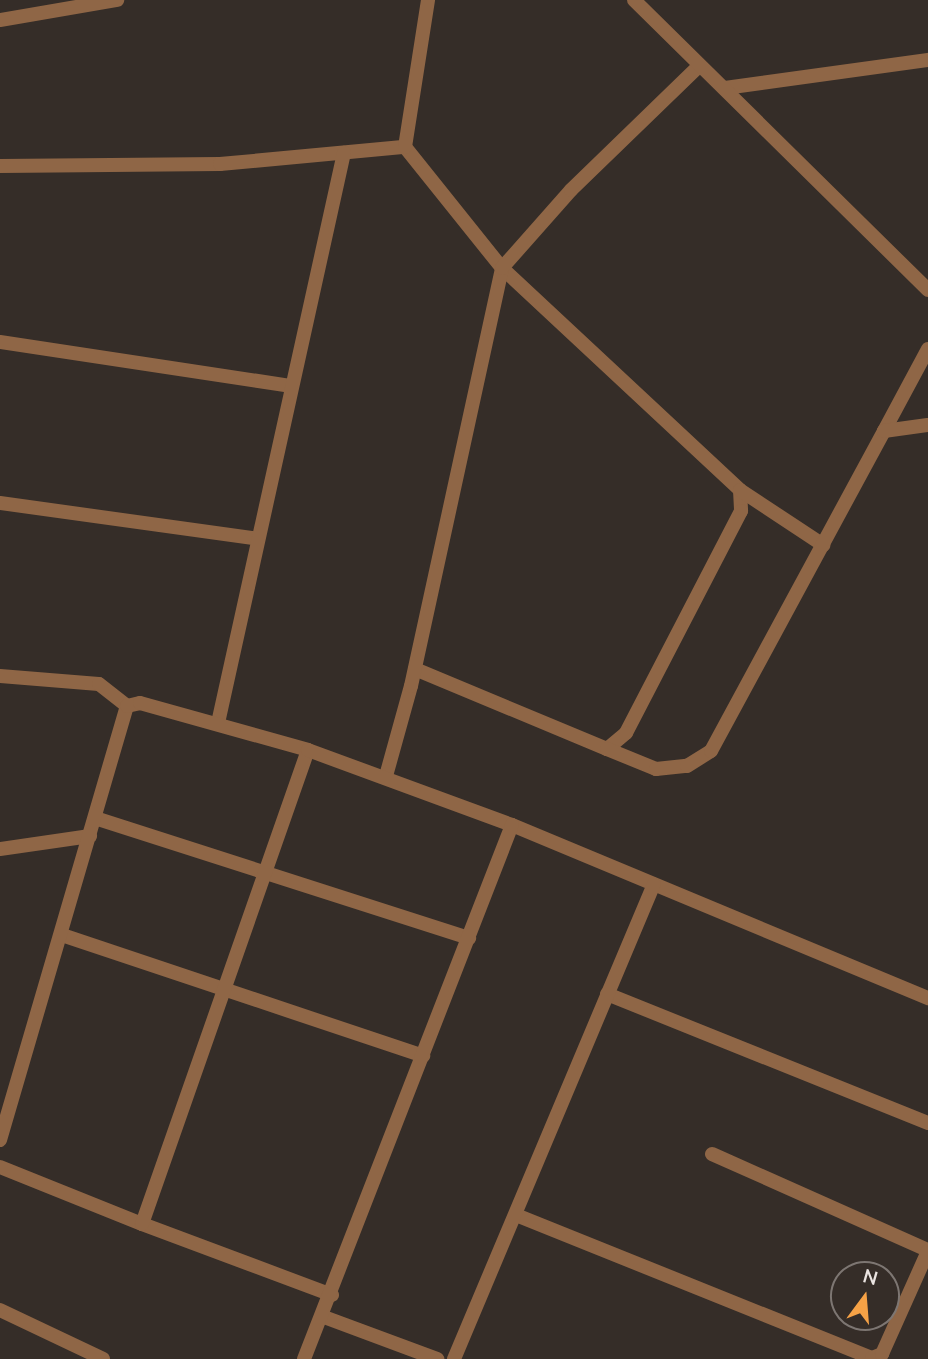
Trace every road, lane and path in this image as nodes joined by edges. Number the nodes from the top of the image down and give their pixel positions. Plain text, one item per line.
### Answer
1 (116, 0) edge
2 (428, 0) edge
3 (634, 0) edge
4 (0, 20) edge
5 (928, 60) edge
6 (699, 66) junction
7 (725, 88) junction
8 (405, 147) junction
9 (344, 153) junction
10 (0, 166) edge
11 (502, 268) junction
12 (928, 290) edge
13 (0, 342) edge
14 (928, 349) edge
15 (292, 386) junction
16 (928, 425) edge
17 (884, 431) junction
18 (740, 490) junction
19 (0, 503) edge
20 (258, 539) junction
21 (823, 545) junction
22 (415, 669) junction
23 (0, 676) edge
24 (127, 706) junction
25 (218, 723) junction
26 (607, 749) junction
27 (308, 750) junction
28 (386, 776) junction
29 (95, 818) junction
30 (512, 825) junction
31 (90, 836) junction
32 (0, 849) edge
33 (263, 876) junction
34 (654, 884) junction
35 (62, 935) junction
36 (469, 938) junction
37 (224, 989) junction
38 (607, 994) junction
39 (928, 998) edge
40 (423, 1056) junction
41 (928, 1123) edge
42 (0, 1140) edge
43 (712, 1154) dead end
44 (0, 1167) edge
45 (516, 1215) junction
46 (142, 1224) junction
47 (928, 1251) edge
48 (332, 1295) junction
49 (0, 1310) edge
50 (324, 1317) junction
51 (103, 1359) edge
52 (304, 1359) edge
53 (437, 1359) edge
54 (454, 1359) edge

1 - 4 street
2 - 8 street
3 - 6 street
5 - 7 street
6 - 7 street
6 - 11 street
7 - 12 street
8 - 9 street
8 - 11 street
9 - 10 street
9 - 15 street
11 - 18 street
11 - 22 street
13 - 15 street
14 - 17 street
15 - 20 street
16 - 17 street
17 - 21 street
18 - 21 street
18 - 26 street
19 - 20 street
20 - 25 street
21 - 26 street
22 - 26 street
22 - 28 street
23 - 24 street
24 - 25 street
24 - 29 street
25 - 27 street
27 - 28 street
27 - 33 street
28 - 30 street
29 - 31 street
29 - 33 street
30 - 34 street
30 - 36 street
31 - 32 street
31 - 35 street
33 - 36 street
33 - 37 street
34 - 38 street
34 - 39 street
35 - 37 street
35 - 42 street
36 - 40 street
37 - 40 street
37 - 46 street
38 - 41 street
38 - 45 street
40 - 48 street
43 - 47 street
44 - 46 street
45 - 47 street
45 - 54 street
46 - 48 street
48 - 50 street
49 - 51 street
50 - 52 street
50 - 53 street

